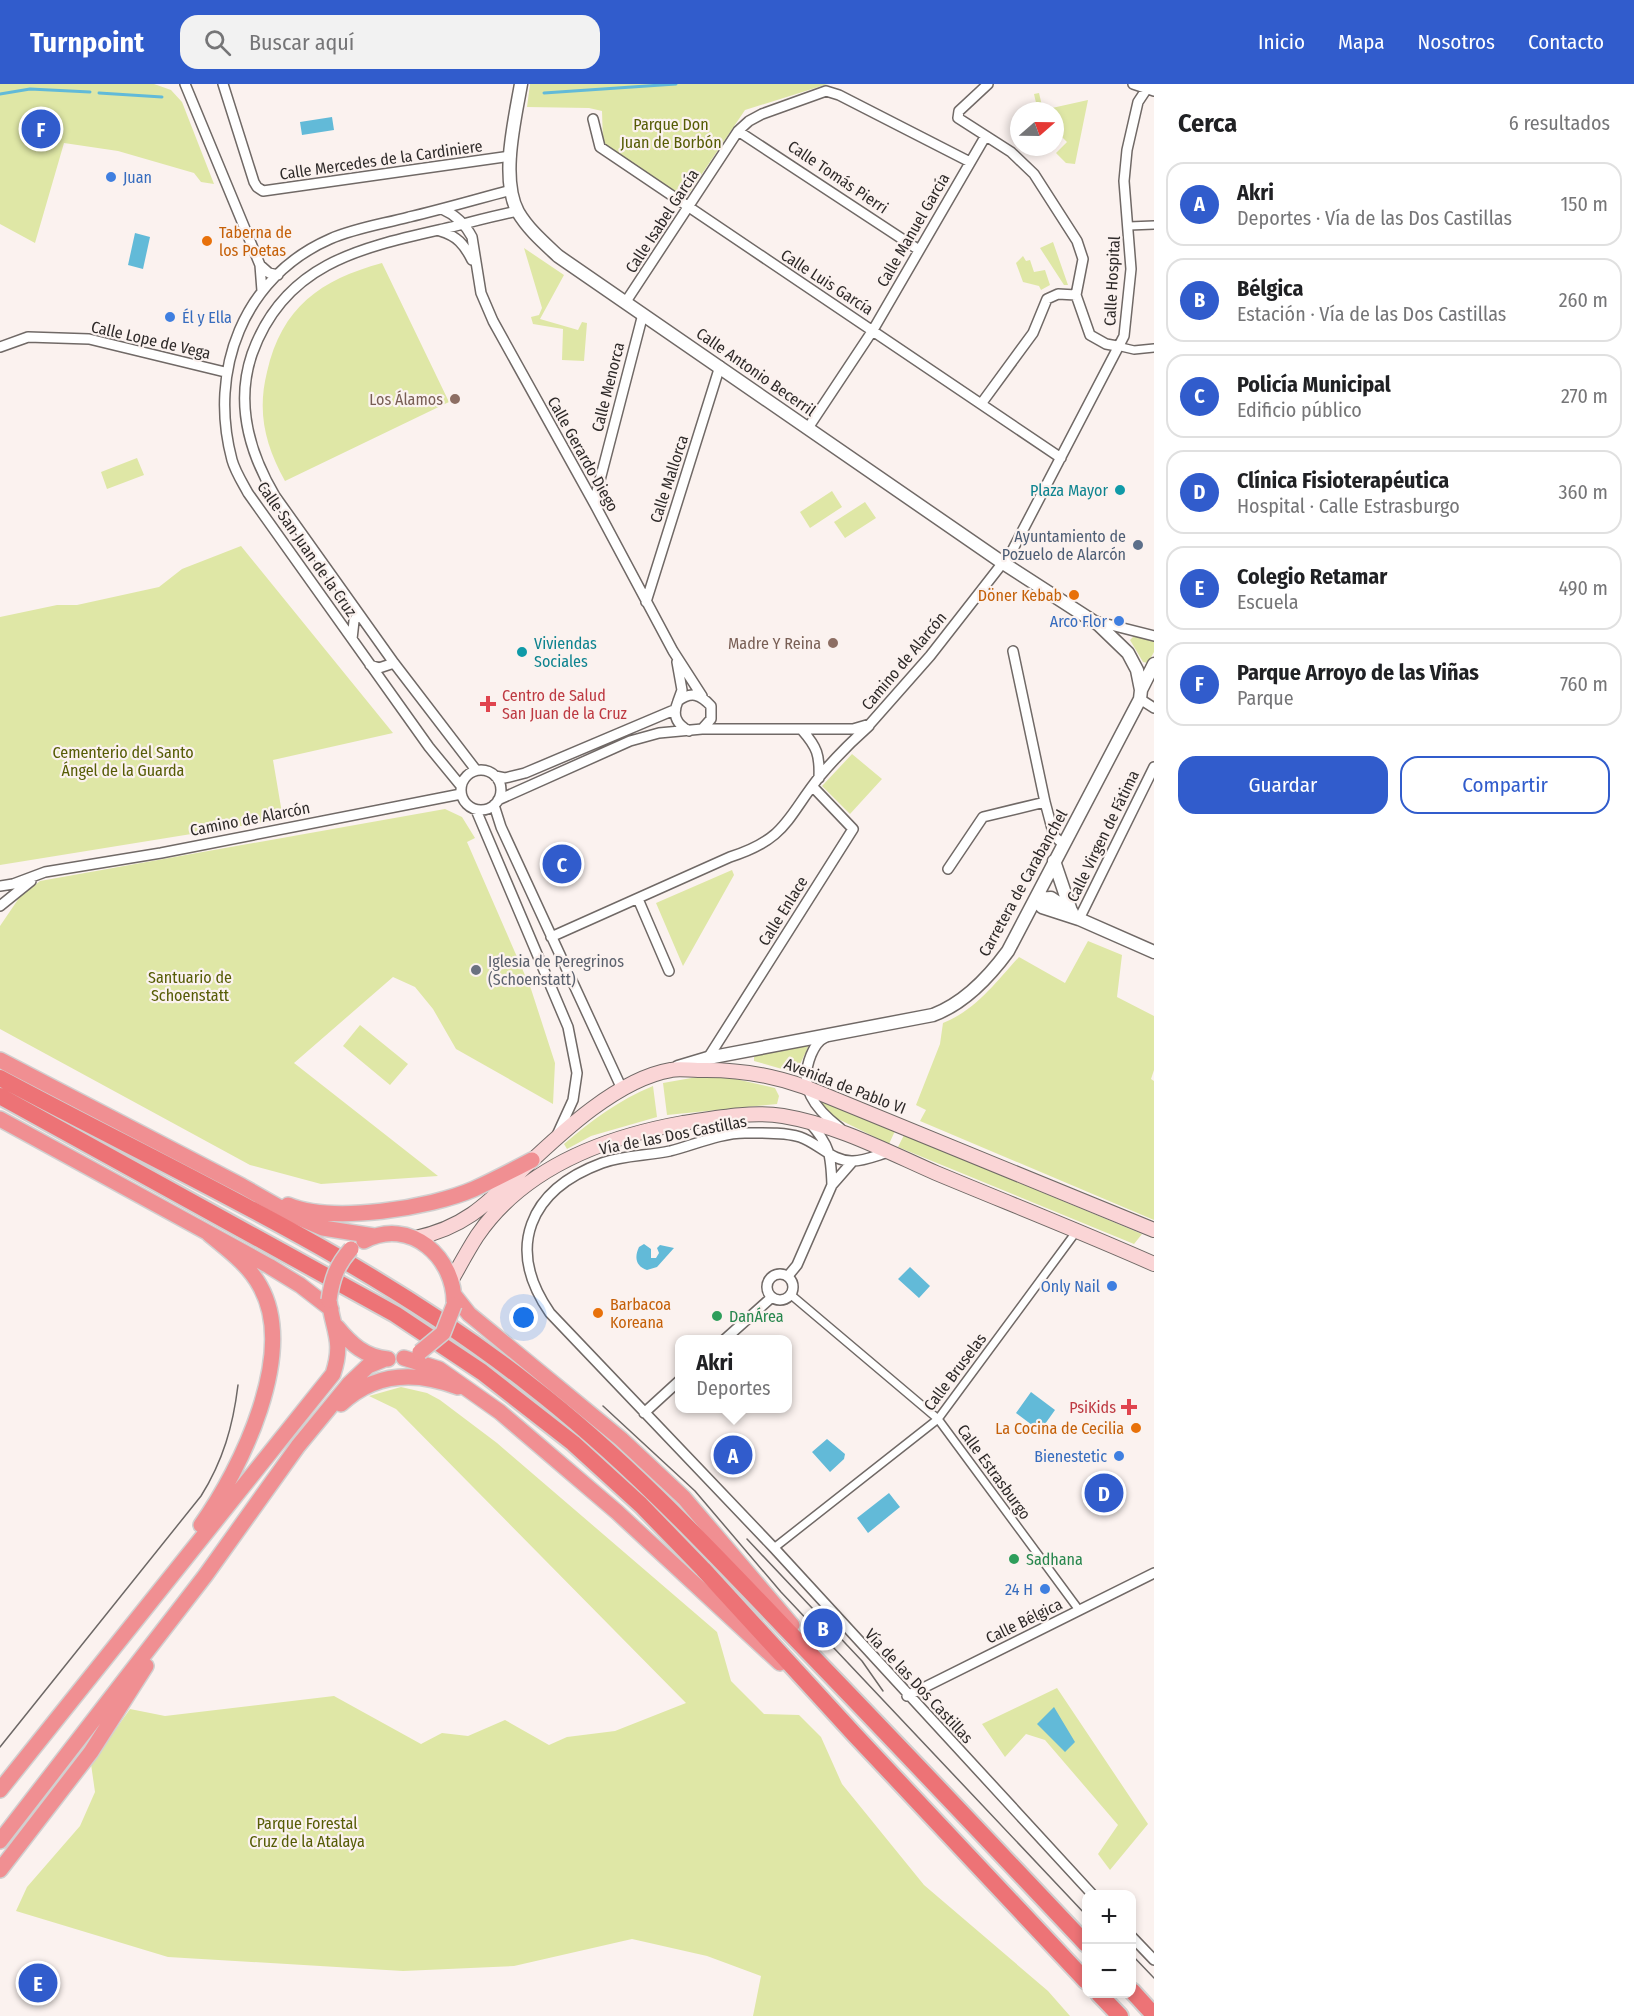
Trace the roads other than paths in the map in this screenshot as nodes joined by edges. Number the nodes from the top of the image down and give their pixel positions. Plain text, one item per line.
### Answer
1 (185, 84) edge
2 (223, 84) edge
3 (521, 84) edge
4 (988, 84) edge
5 (1133, 84) edge
6 (1150, 88) edge
7 (593, 119) dead end
8 (738, 131) junction
9 (985, 137) junction
10 (511, 156) junction
11 (970, 162) junction
12 (511, 190) junction
13 (687, 208) junction
14 (442, 209) junction
15 (518, 211) junction
16 (483, 218) junction
17 (464, 224) junction
18 (1154, 225) edge
19 (1129, 226) junction
20 (437, 230) junction
21 (472, 237) junction
22 (919, 250) junction
23 (260, 265) junction
24 (476, 267) junction
25 (278, 274) junction
26 (262, 291) junction
27 (1076, 296) junction
28 (625, 303) junction
29 (643, 314) junction
30 (873, 330) junction
31 (1118, 346) junction
32 (0, 347) edge
33 (1154, 348) edge
34 (720, 366) junction
35 (225, 372) junction
36 (981, 404) junction
37 (808, 428) junction
38 (1061, 458) junction
39 (594, 502) junction
40 (1004, 563) junction
41 (646, 602) junction
42 (359, 614) junction
43 (1094, 621) junction
44 (1154, 636) edge
45 (352, 639) junction
46 (673, 651) junction
47 (1013, 651) dead end
48 (394, 663) junction
49 (1154, 664) edge
50 (370, 665) junction
51 (1140, 694) junction
52 (702, 696) junction
53 (676, 706) junction
54 (1154, 708) edge
55 (870, 724) junction
56 (702, 729) junction
57 (802, 730) junction
58 (689, 731) junction
59 (1154, 767) edge
60 (476, 770) junction
61 (495, 776) junction
62 (819, 777) junction
63 (813, 787) junction
64 (461, 790) junction
65 (1045, 802) junction
66 (496, 803) junction
67 (476, 810) junction
68 (1063, 844) junction
69 (1054, 861) junction
70 (948, 868) dead end
71 (45, 872) junction
72 (0, 886) edge
73 (638, 899) junction
74 (1036, 899) junction
75 (0, 906) edge
76 (1075, 915) junction
77 (551, 937) junction
78 (1154, 952) edge
79 (669, 971) dead end
80 (842, 1031) junction
81 (708, 1058) junction
82 (0, 1060) edge
83 (670, 1070) junction
84 (0, 1078) edge
85 (805, 1087) junction
86 (622, 1089) junction
87 (0, 1096) edge
88 (0, 1119) edge
89 (808, 1121) junction
90 (848, 1134) junction
91 (556, 1138) junction
92 (888, 1152) junction
93 (831, 1155) junction
94 (532, 1160) junction
95 (853, 1161) junction
96 (832, 1185) junction
97 (242, 1186) junction
98 (1154, 1230) edge
99 (1076, 1232) junction
100 (209, 1234) junction
101 (374, 1236) junction
102 (415, 1238) junction
103 (1154, 1264) edge
104 (788, 1276) junction
105 (452, 1279) junction
106 (790, 1294) junction
107 (772, 1297) junction
108 (454, 1300) junction
109 (330, 1304) junction
110 (337, 1327) junction
111 (730, 1335) edge
112 (404, 1358) junction
113 (386, 1359) junction
114 (675, 1385) edge
115 (488, 1402) junction
116 (644, 1413) junction
117 (938, 1419) junction
118 (298, 1446) junction
119 (774, 1548) junction
120 (1154, 1573) edge
121 (205, 1576) junction
122 (1079, 1610) junction
123 (107, 1653) junction
124 (907, 1696) junction
125 (885, 1731) junction
126 (854, 1734) junction
127 (0, 1790) edge
128 (0, 1841) edge
129 (0, 1870) edge
130 (1088, 1890) edge
131 (1082, 1940) edge
132 (1136, 1941) edge
133 (1154, 1960) edge
134 (1082, 1977) edge
135 (1136, 1997) edge
136 (1103, 1998) edge
137 (1154, 2015) edge
138 (1120, 2016) edge

1 - 23 street
2 - 10 street, Calle Mercedes de la Cardiniere
3 - 10 street, Calle Antonio Becerril
4 - 9 street
5 - 6 street
6 - 19 street, Calle Hospital
7 - 13 street, Calle Luis García
8 - 11 street, Calle Isabel García
8 - 13 street, Calle Isabel García
8 - 22 street, Calle Tomás Pierri
9 - 11 street, Calle Manuel García
9 - 27 street
10 - 12 street, Calle Antonio Becerril
11 - 22 street, Calle Manuel García
12 - 14 street, Calle San Juan de la Cruz
12 - 15 street, Calle Antonio Becerril
13 - 28 street, Calle Isabel García
13 - 30 street, Calle Luis García
14 - 17 street, Calle Gerardo Diego
14 - 25 street, Calle San Juan de la Cruz
15 - 16 street, Calle San Juan de la Cruz
15 - 28 street, Calle Antonio Becerril
16 - 17 street, Calle San Juan de la Cruz
16 - 21 street
17 - 20 street, Calle San Juan de la Cruz
17 - 21 street, Calle Gerardo Diego
18 - 19 street
19 - 31 street, Calle Hospital
20 - 24 street, Calle Gerardo Diego
20 - 42 street, Calle San Juan de la Cruz
21 - 24 street, Calle Gerardo Diego
22 - 30 street, Calle Manuel García
23 - 25 street
23 - 26 street
24 - 39 street, Calle Gerardo Diego
25 - 26 street, Calle San Juan de la Cruz
26 - 35 street, Calle San Juan de la Cruz
27 - 31 street
27 - 36 street
28 - 29 street, Calle Antonio Becerril
29 - 34 street, Calle Antonio Becerril
29 - 39 street, Calle Menorca
30 - 36 street, Calle Luis García
30 - 37 street, Calle Manuel García
31 - 33 street
31 - 38 street, Calle Hospital
32 - 35 street, Calle Lope de Vega
34 - 37 street, Calle Antonio Becerril
34 - 41 street, Calle Mallorca
35 - 45 street, Calle San Juan de la Cruz
36 - 38 street, Calle Luis García
37 - 40 street, Calle Antonio Becerril
38 - 40 street, Calle Hospital
39 - 41 street, Calle Gerardo Diego
40 - 43 street, Calle Antonio Becerril
40 - 55 street, Camino de Alarcón
41 - 46 street, Calle Gerardo Diego
42 - 45 street, Calle San Juan de la Cruz
42 - 48 street, Calle San Juan de la Cruz
43 - 44 street, Calle Antonio Becerril
43 - 51 street, Calle Antonio Becerril
45 - 50 street, Calle San Juan de la Cruz
46 - 52 street, Calle Gerardo Diego
46 - 53 street, Calle Gerardo Diego
47 - 65 street
48 - 50 street
48 - 60 street, Calle San Juan de la Cruz
49 - 51 street, Carretera de Carabanchel
50 - 64 street, Calle San Juan de la Cruz
51 - 54 street
51 - 68 street, Carretera de Carabanchel
52 - 53 street
52 - 56 street
53 - 58 street
53 - 61 street
55 - 57 street, Camino de Alarcón
55 - 62 street
56 - 57 street, Camino de Alarcón
56 - 58 street
57 - 62 street
58 - 66 street
59 - 76 street, Calle Virgen de Fátima
60 - 61 street
60 - 64 street
61 - 66 street
62 - 63 street
63 - 73 street
63 - 81 street, Calle Enlace
64 - 67 street
64 - 71 street, Camino de Alarcón
65 - 68 street
65 - 70 street
66 - 67 street
66 - 77 street
67 - 91 street
68 - 69 street, Carretera de Carabanchel
69 - 74 street, Carretera de Carabanchel
69 - 76 street
71 - 72 street, Camino de Alarcón
71 - 75 street, Camino de Alarcón
73 - 77 street
73 - 79 street
74 - 76 street
74 - 80 street, Carretera de Carabanchel
76 - 78 street
77 - 86 street
80 - 81 street, Carretera de Carabanchel
80 - 85 street
81 - 83 street, Carretera de Carabanchel
82 - 97 highway
83 - 85 main road, Avenida de Pablo VI
83 - 86 main road, Avenida de Pablo VI
84 - 125 highway
85 - 90 street
85 - 98 main road, Avenida de Pablo VI
86 - 91 main road, Avenida de Pablo VI
87 - 126 highway
88 - 100 highway
89 - 90 main road
89 - 93 street
89 - 105 main road
90 - 92 main road
91 - 94 main road, Avenida de Pablo VI
92 - 95 street, Vía de las Dos Castillas
92 - 99 main road
93 - 95 street, Vía de las Dos Castillas
93 - 96 street
93 - 116 street, Vía de las Dos Castillas
94 - 97 highway
94 - 102 main road, Avenida de Pablo VI
95 - 96 street
96 - 104 street
97 - 101 highway
99 - 103 main road
99 - 117 street, Calle Bruselas
100 - 109 highway
100 - 123 highway
101 - 102 highway
101 - 109 highway, bridge
102 - 105 highway
104 - 106 street
104 - 107 street
105 - 108 highway
106 - 107 street
106 - 117 street, Calle Estrasburgo
107 - 111 street
108 - 112 highway, bridge
108 - 125 highway
109 - 110 highway
110 - 113 highway
110 - 123 highway
112 - 113 highway
112 - 115 highway
113 - 118 highway
114 - 116 street
115 - 118 highway
115 - 126 highway
116 - 119 street, Vía de las Dos Castillas
117 - 119 street, Calle Bruselas
117 - 122 street, Calle Estrasburgo
118 - 121 highway
119 - 124 street, Vía de las Dos Castillas
120 - 122 street, Calle Bélgica
121 - 128 highway
121 - 129 highway
122 - 124 street, Calle Bélgica
123 - 127 highway
124 - 130 street, Vía de las Dos Castillas
125 - 131 highway
126 - 134 highway
132 - 133 street
135 - 137 highway
136 - 138 highway

